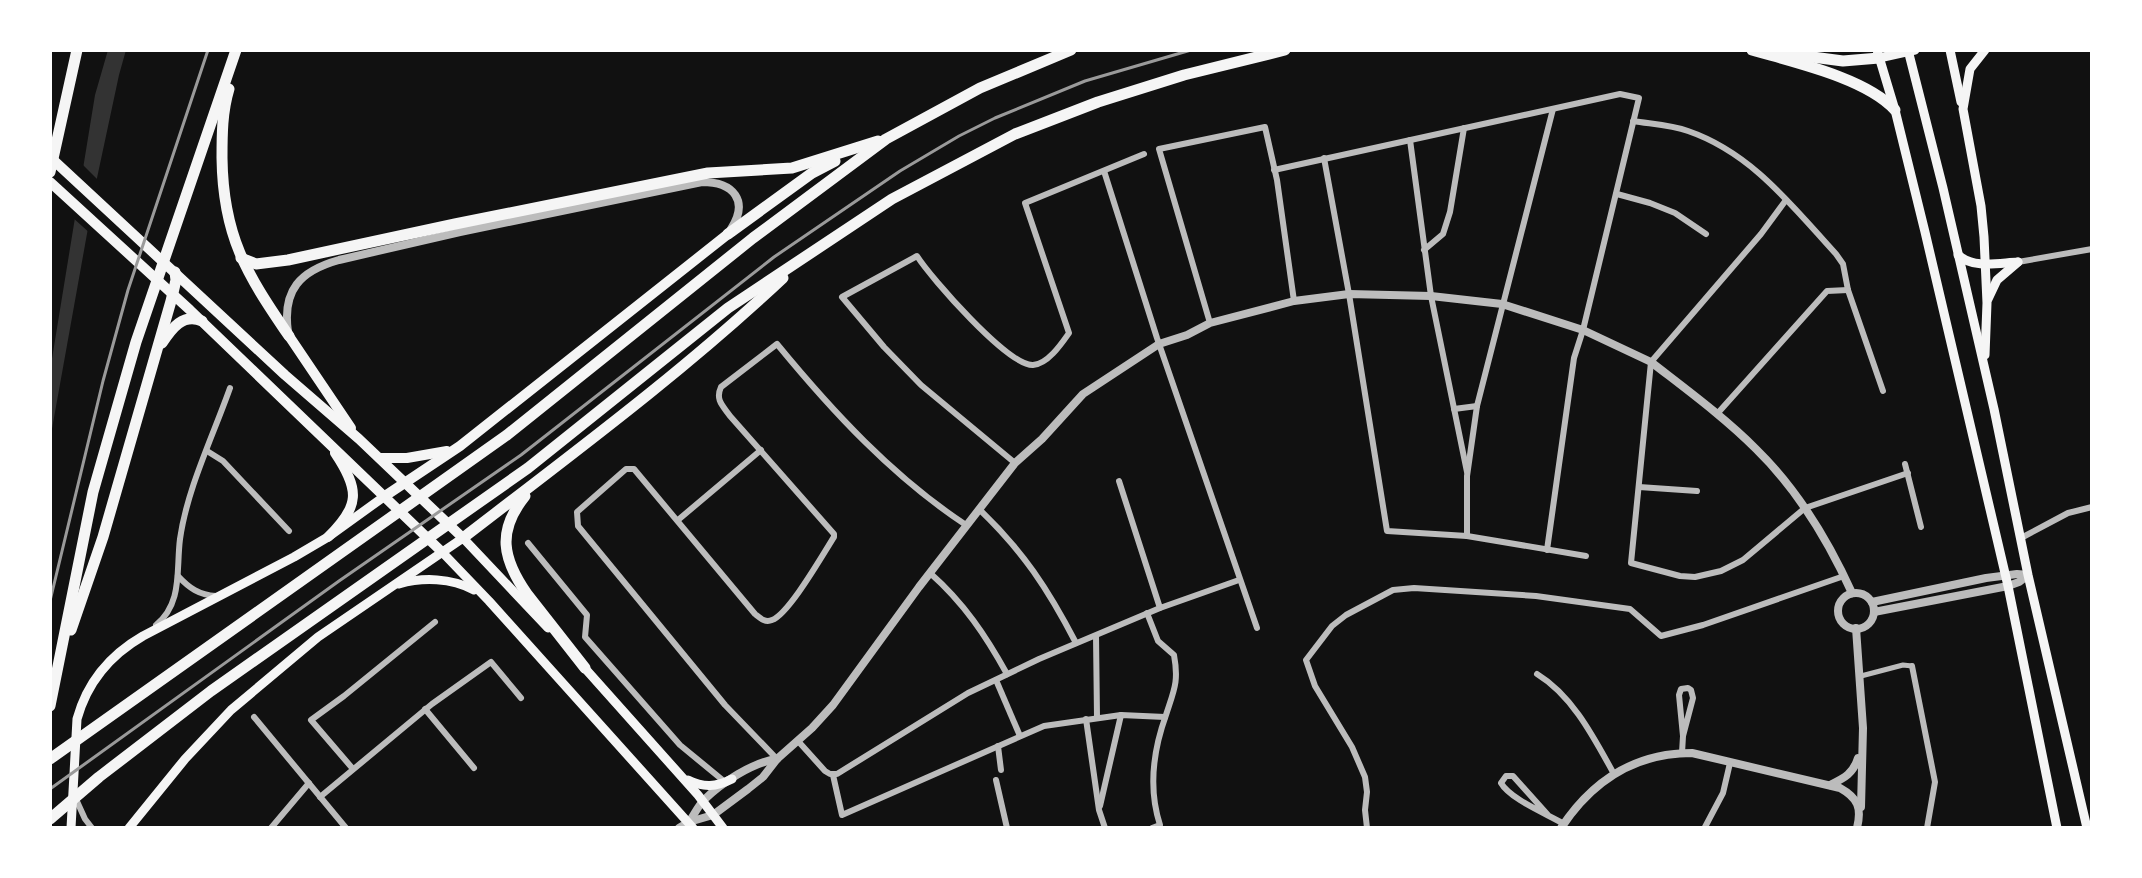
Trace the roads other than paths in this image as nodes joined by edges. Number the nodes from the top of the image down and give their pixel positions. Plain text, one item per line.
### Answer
1 (77, 50) edge
2 (237, 50) edge
3 (1071, 50) edge
4 (1285, 50) edge
5 (1752, 50) edge
6 (1766, 50) edge
7 (1950, 50) edge
8 (1985, 50) edge
9 (1911, 51) edge
10 (1878, 54) edge
11 (1553, 109) junction
12 (1963, 109) junction
13 (1895, 110) junction
14 (1633, 121) junction
15 (1464, 128) junction
16 (886, 139) junction
17 (1410, 140) junction
18 (1144, 154) dead end
19 (50, 157) edge
20 (1324, 158) junction
21 (1274, 170) junction
22 (1104, 171) junction
23 (50, 172) edge
24 (50, 182) edge
25 (1617, 194) junction
26 (1786, 200) junction
27 (728, 234) junction
28 (1706, 234) dead end
29 (2092, 249) edge
30 (1424, 250) junction
31 (1958, 255) junction
32 (807, 256) junction
33 (241, 258) junction
34 (2018, 262) junction
35 (1985, 264) junction
36 (175, 272) junction
37 (1848, 290) junction
38 (1349, 294) junction
39 (1431, 296) junction
40 (172, 300) junction
41 (1294, 301) junction
42 (1987, 303) junction
43 (1502, 304) junction
44 (202, 321) junction
45 (1210, 323) junction
46 (1583, 330) junction
47 (289, 336) junction
48 (1159, 344) junction
49 (155, 353) junction
50 (1651, 362) junction
51 (1984, 366) junction
52 (230, 388) dead end
53 (1883, 391) dead end
54 (1477, 406) junction
55 (1454, 409) junction
56 (1717, 414) junction
57 (319, 433) junction
58 (359, 439) junction
59 (460, 446) junction
60 (761, 450) junction
61 (207, 451) junction
62 (379, 458) junction
63 (1015, 463) junction
64 (1905, 464) dead end
65 (1908, 473) junction
66 (1467, 476) junction
67 (538, 480) junction
68 (1119, 481) dead end
69 (405, 482) junction
70 (1639, 487) junction
71 (1697, 491) dead end
72 (385, 496) junction
73 (2092, 507) edge
74 (1805, 508) junction
75 (979, 509) junction
76 (678, 520) junction
77 (966, 525) junction
78 (1921, 527) dead end
79 (289, 531) dead end
80 (1467, 536) junction
81 (328, 537) junction
82 (463, 538) junction
83 (2021, 538) junction
84 (528, 543) dead end
85 (1547, 550) junction
86 (442, 552) junction
87 (1586, 556) dead end
88 (930, 573) junction
89 (2028, 575) junction
90 (178, 576) junction
91 (1844, 576) junction
92 (1239, 580) junction
93 (2006, 581) junction
94 (391, 586) junction
95 (1852, 593) junction
96 (218, 596) junction
97 (489, 601) junction
98 (1873, 607) junction
99 (1160, 608) junction
100 (1147, 613) junction
101 (435, 622) dead end
102 (1257, 628) dead end
103 (1856, 628) junction
104 (146, 634) junction
105 (1096, 636) junction
106 (1076, 643) junction
107 (1912, 666) joint
108 (585, 668) junction
109 (57, 672) junction
110 (1007, 674) junction
111 (1537, 674) dead end
112 (1861, 676) junction
113 (996, 680) junction
114 (521, 698) dead end
115 (50, 706) edge
116 (425, 709) junction
117 (1121, 715) junction
118 (254, 717) dead end
119 (1097, 717) junction
120 (1165, 717) junction
121 (1086, 719) junction
122 (1020, 736) junction
123 (1683, 736) junction
124 (798, 741) junction
125 (1862, 745) junction
126 (998, 746) junction
127 (1682, 753) junction
128 (50, 759) edge
129 (777, 759) junction
130 (1730, 763) junction
131 (474, 768) dead end
132 (353, 769) junction
133 (1001, 770) dead end
134 (1614, 774) junction
135 (833, 775) junction
136 (681, 776) junction
137 (996, 780) dead end
138 (728, 781) junction
139 (309, 783) junction
140 (1830, 785) junction
141 (73, 794) junction
142 (320, 797) junction
143 (703, 801) junction
144 (1099, 810) junction
145 (1861, 810) junction
146 (713, 815) junction
147 (1548, 815) junction
148 (50, 819) edge
149 (691, 825) edge
150 (1562, 826) edge
151 (2088, 826) edge
152 (1158, 827) edge
153 (1705, 827) edge
154 (71, 828) edge
155 (92, 828) edge
156 (129, 828) edge
157 (271, 828) edge
158 (346, 828) edge
159 (679, 828) edge
160 (723, 828) edge
161 (1007, 828) edge
162 (1105, 828) edge
163 (1367, 828) edge
164 (1857, 828) edge
165 (1927, 828) edge
166 (2057, 828) edge

1 - 23 highway
2 - 33 highway
2 - 109 highway
3 - 16 highway
4 - 32 highway
5 - 13 highway
6 - 10 highway
7 - 12 main road
8 - 12 main road
9 - 10 main road
9 - 31 main road
10 - 13 main road
11 - 14 street
11 - 15 street
11 - 43 street
12 - 35 main road
13 - 93 main road
14 - 25 street
14 - 26 street
15 - 17 street
15 - 30 street
16 - 27 highway
16 - 33 highway
16 - 128 highway
17 - 20 street
17 - 30 street
18 - 22 street
19 - 36 main road
20 - 21 street
20 - 38 street
21 - 41 street
21 - 45 street
22 - 48 street
22 - 63 street
24 - 40 main road
25 - 28 street
25 - 46 street
26 - 37 street
26 - 50 street
27 - 47 street
27 - 59 main road
29 - 34 street
30 - 39 street
31 - 35 main road
31 - 51 main road
32 - 67 highway
32 - 148 highway
33 - 47 highway
34 - 35 main road
34 - 42 main road
35 - 42 main road
36 - 40 highway
36 - 58 main road
37 - 53 street
37 - 56 street
38 - 39 street
38 - 41 street
38 - 80 street
39 - 43 street
39 - 55 street
40 - 44 main road
40 - 49 highway
41 - 45 street
42 - 51 main road
43 - 46 street
43 - 54 street
44 - 49 highway
44 - 57 main road
45 - 48 street
46 - 50 street
46 - 85 street
47 - 58 main road
48 - 63 street
48 - 92 street
49 - 109 highway
50 - 56 street
50 - 70 street
51 - 83 main road
52 - 61 street
54 - 55 street
54 - 66 street
55 - 66 street
56 - 74 street
57 - 72 main road
57 - 81 main road
58 - 62 main road
59 - 62 main road
59 - 69 main road
60 - 76 street
60 - 76 street
60 - 77 street
61 - 79 street
61 - 90 street
62 - 69 main road
63 - 75 street
64 - 65 street
65 - 74 street
65 - 78 street
66 - 80 street
67 - 82 highway
67 - 108 highway
68 - 99 street
69 - 72 main road
69 - 82 main road
70 - 71 street
70 - 74 street
72 - 81 main road
72 - 86 main road
73 - 83 street
74 - 91 street
75 - 77 street
75 - 106 street
76 - 129 street
77 - 88 street
80 - 85 street
81 - 96 main road
82 - 86 main road
82 - 108 main road
83 - 89 main road
84 - 138 street
85 - 87 street
86 - 94 main road
86 - 97 main road
88 - 110 street
88 - 124 street
89 - 93 street
89 - 151 main road
90 - 96 street
90 - 104 street
91 - 95 street
91 - 163 street
92 - 99 street
92 - 102 street
93 - 98 street
93 - 166 main road
94 - 97 main road
94 - 156 main road
95 - 98 street
95 - 103 street
96 - 104 main road
97 - 149 main road
98 - 103 street
99 - 100 street
100 - 105 street
100 - 120 street
101 - 132 street
103 - 112 street
104 - 141 main road
105 - 106 street
105 - 119 street
106 - 110 street
107 - 112 street
107 - 165 street
108 - 136 main road
109 - 115 highway
110 - 113 street
111 - 134 street
112 - 125 street
113 - 122 street
113 - 135 street
114 - 116 street
116 - 131 street
116 - 132 street
117 - 119 street
117 - 120 street
117 - 144 street
118 - 139 street
119 - 121 street
120 - 152 street
121 - 122 street
121 - 144 street
122 - 126 street
123 - 123 street
123 - 127 street
124 - 129 street
124 - 135 street
125 - 140 street
125 - 145 street
126 - 133 street
126 - 135 street
127 - 130 street
127 - 134 street
129 - 138 street
129 - 146 street
130 - 140 street
130 - 153 street
132 - 142 street
134 - 150 street
136 - 138 main road
136 - 143 main road
137 - 161 street
138 - 143 street
139 - 142 street
139 - 157 street
140 - 145 street
141 - 154 main road
141 - 155 street
142 - 158 street
143 - 146 main road
143 - 149 street
144 - 162 street
145 - 164 street
146 - 149 street
146 - 160 main road
147 - 147 street
147 - 150 street
149 - 159 street

